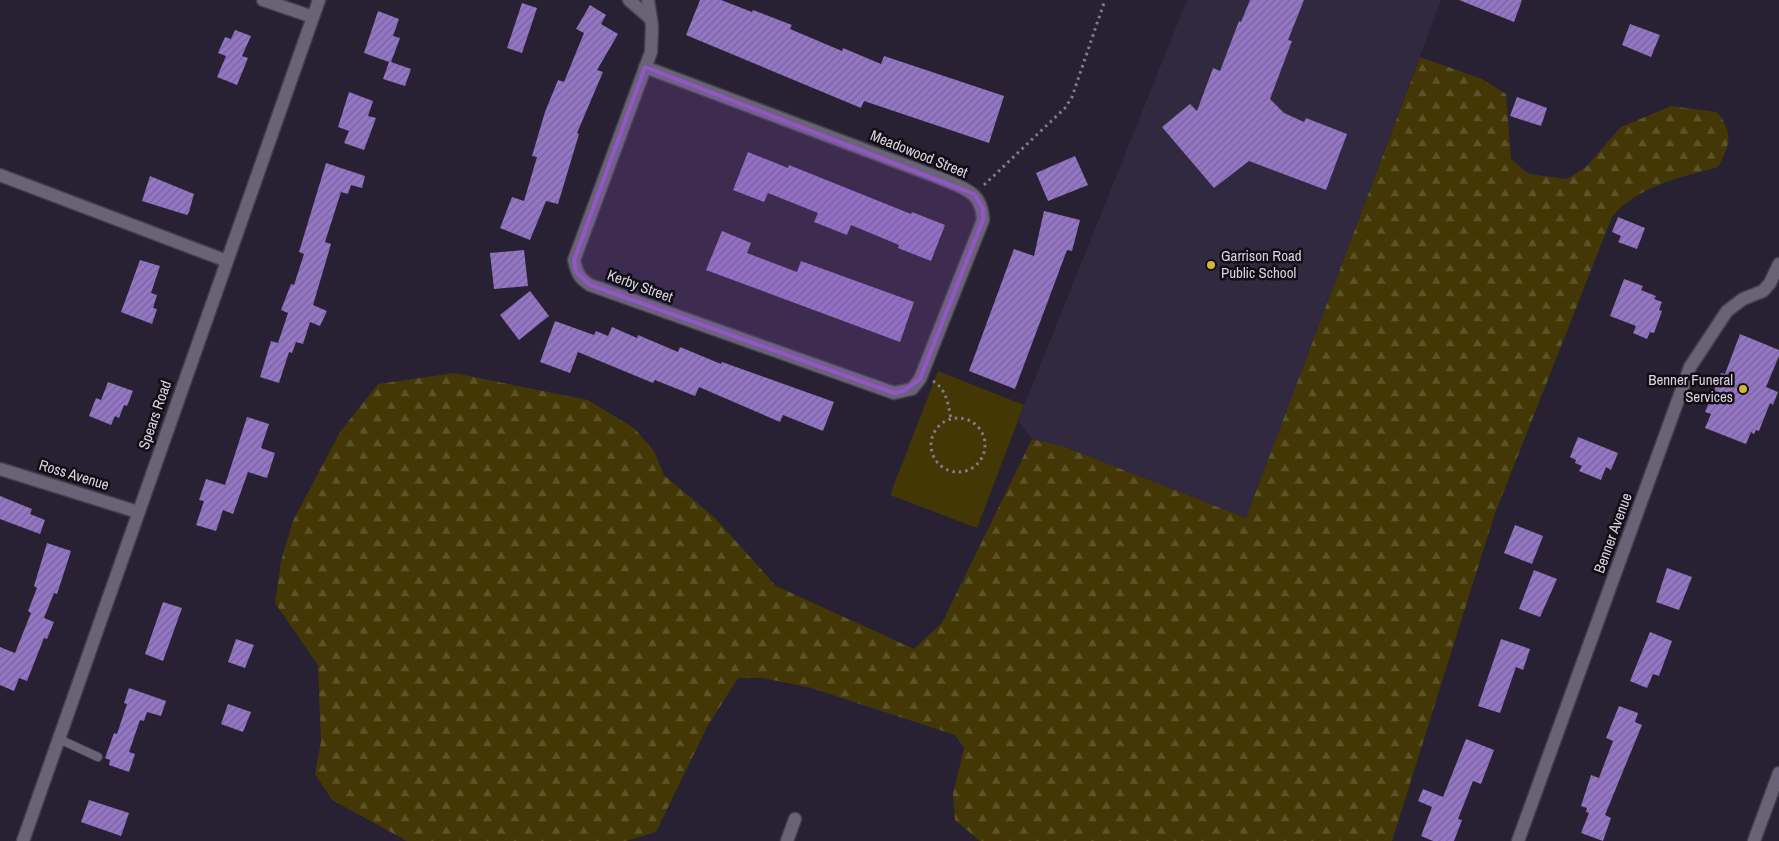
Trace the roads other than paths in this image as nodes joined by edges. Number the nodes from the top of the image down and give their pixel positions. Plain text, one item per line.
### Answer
1 (263, 0) edge
2 (319, 0) edge
3 (629, 0) edge
4 (648, 0) edge
5 (313, 17) junction
6 (650, 19) junction
7 (645, 67) junction
8 (0, 175) edge
9 (226, 261) junction
10 (1779, 264) edge
11 (1775, 287) edge
12 (904, 391) joint
13 (0, 469) edge
14 (138, 512) junction
15 (59, 739) junction
16 (98, 757) dead end
17 (1779, 773) edge
18 (795, 819) dead end
19 (23, 841) edge
20 (787, 841) edge
21 (1518, 841) edge
22 (1754, 841) edge

1 - 5 street
2 - 5 street, Spears Road
3 - 6 street
4 - 6 street
5 - 9 street, Spears Road
6 - 7 street, Kerby Street
7 - 12 street, Kerby Street
7 - 12 street, Meadowood Street
8 - 9 street
9 - 14 street, Spears Road
10 - 11 street, Benner Avenue
11 - 21 street, Benner Avenue
13 - 14 street, Ross Avenue
14 - 15 street, Spears Road
15 - 16 lane
15 - 19 street, Spears Road
17 - 22 street
18 - 20 street

